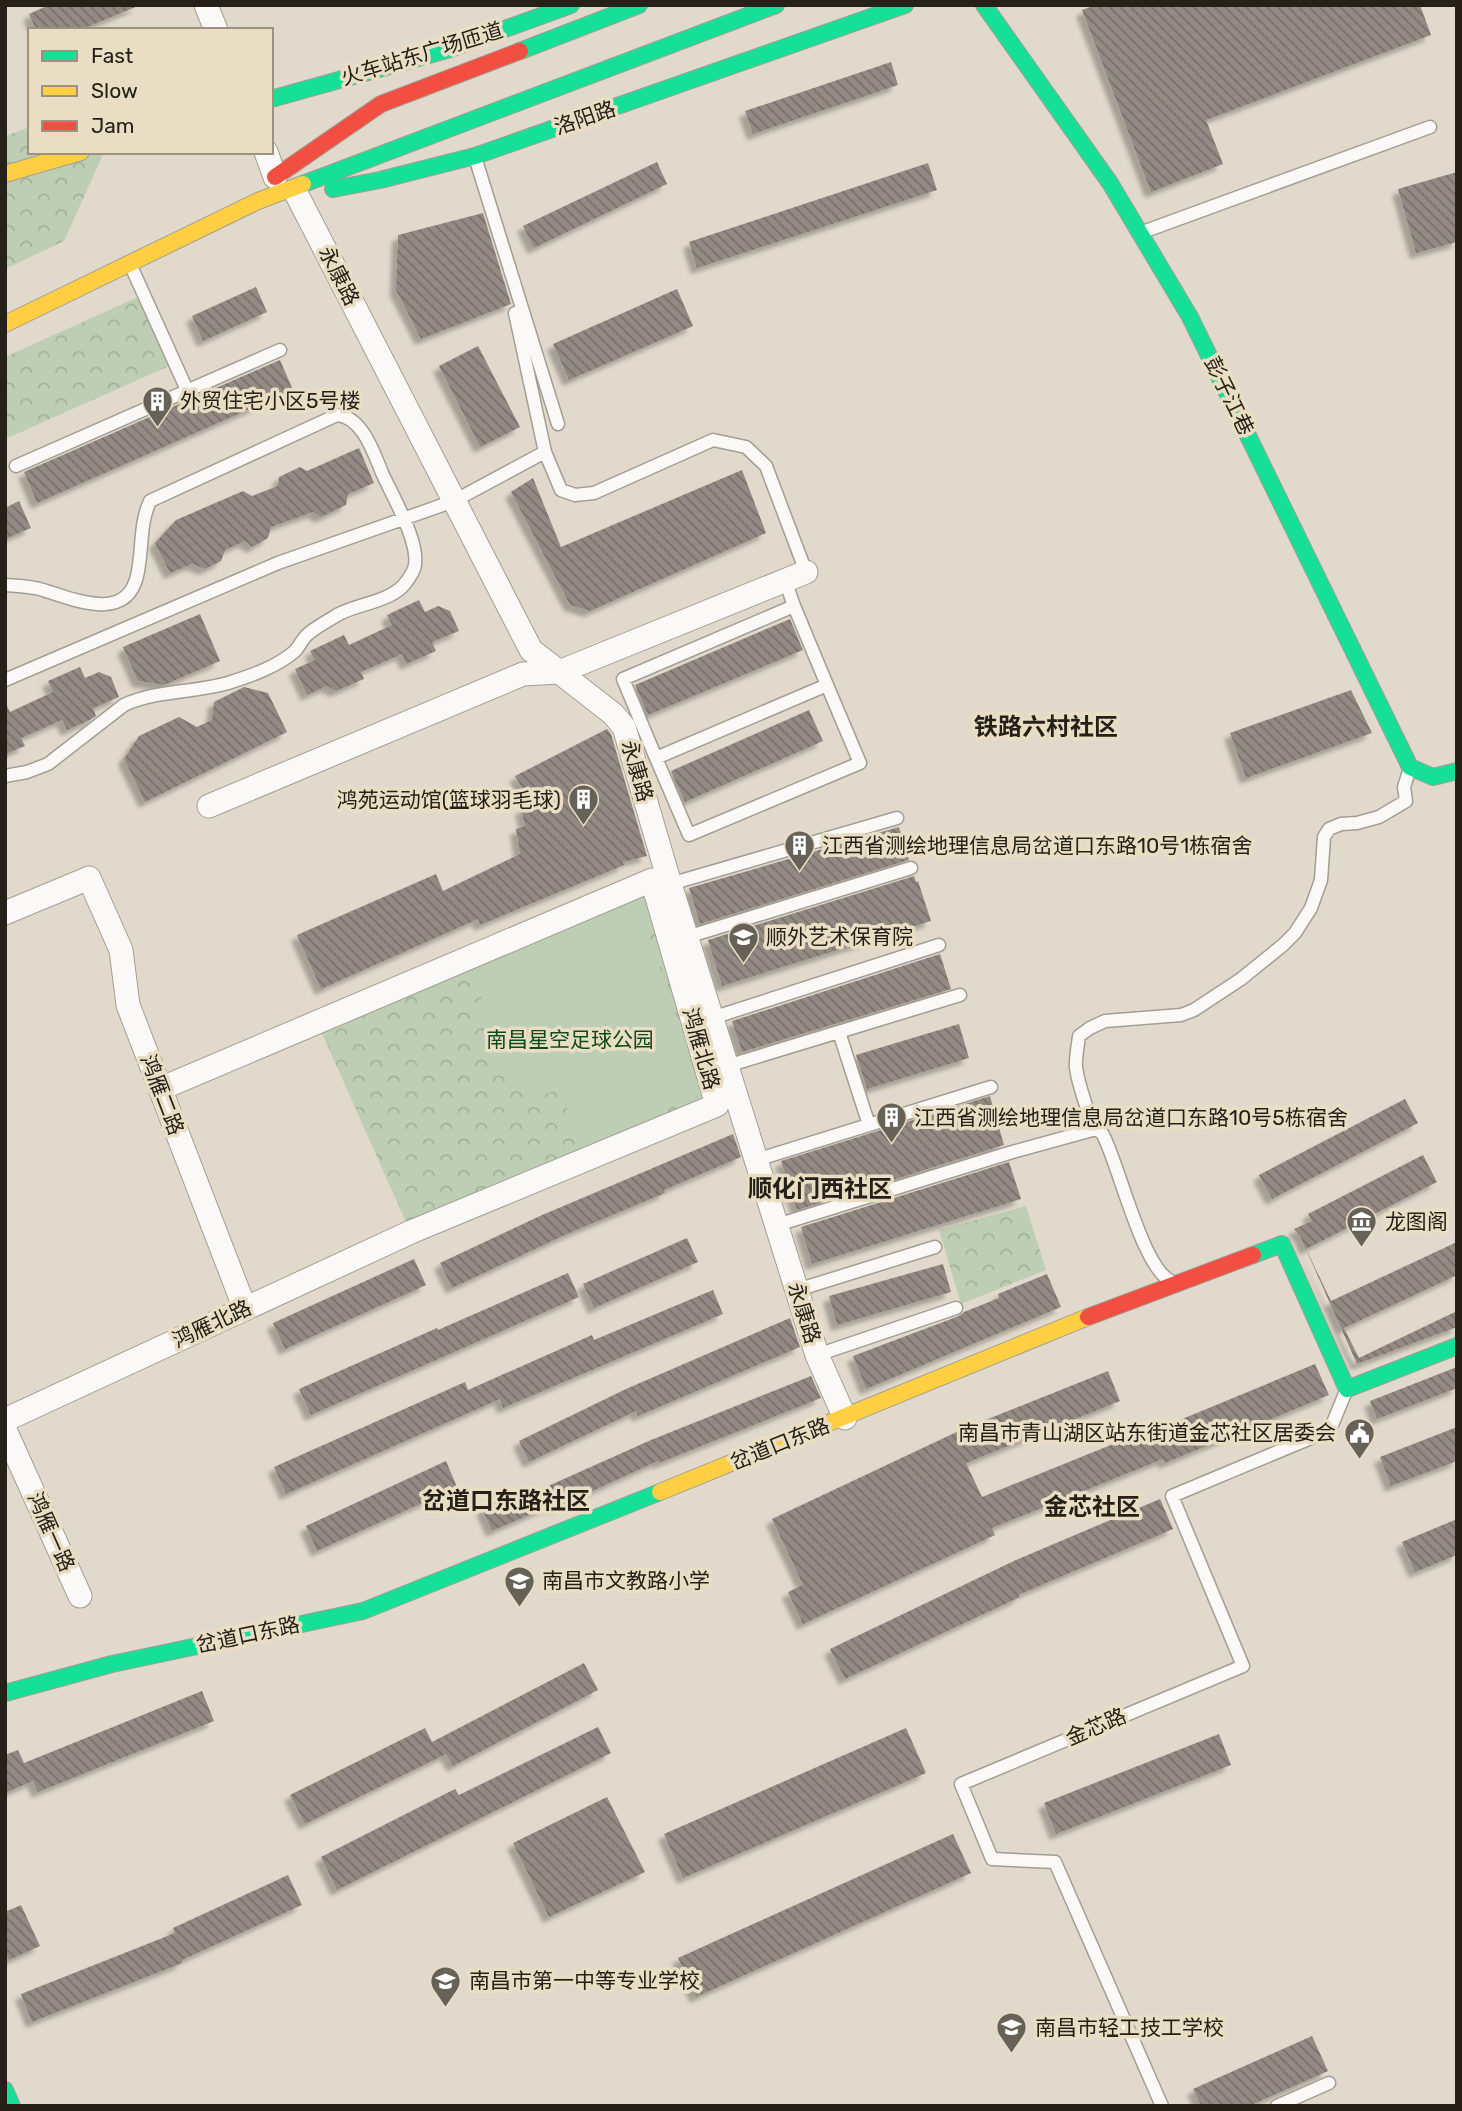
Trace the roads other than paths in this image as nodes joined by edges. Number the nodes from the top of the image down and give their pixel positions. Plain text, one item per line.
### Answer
1 (206, 5) edge
2 (571, 5) edge
3 (639, 5) edge
4 (776, 5) edge
5 (905, 5) edge
6 (984, 5) edge
7 (215, 28) edge
8 (273, 98) edge
9 (1430, 127) dead end
10 (338, 152) dead end
11 (74, 154) edge
12 (267, 154) edge
13 (475, 156) junction
14 (5, 174) edge
15 (275, 177) junction
16 (237, 193) dead end
17 (297, 195) junction
18 (255, 209) junction
19 (1140, 233) junction
20 (130, 263) junction
21 (74, 291) junction
22 (515, 313) dead end
23 (50, 321) dead end
24 (5, 324) edge
25 (280, 350) dead end
26 (187, 390) junction
27 (558, 424) dead end
28 (545, 452) junction
29 (16, 466) dead end
30 (454, 501) junction
31 (404, 519) junction
32 (806, 572) joint
33 (785, 580) junction
34 (5, 586) edge
35 (794, 606) junction
36 (559, 672) junction
37 (5, 680) edge
38 (827, 684) junction
39 (656, 758) junction
40 (1410, 767) junction
41 (1457, 771) edge
42 (5, 776) edge
43 (209, 806) dead end
44 (897, 818) dead end
45 (911, 868) dead end
46 (670, 884) junction
47 (5, 913) edge
48 (687, 937) junction
49 (939, 945) dead end
50 (960, 995) dead end
51 (712, 1018) junction
52 (839, 1032) junction
53 (727, 1066) junction
54 (991, 1087) dead end
55 (160, 1089) junction
56 (869, 1125) junction
57 (1096, 1129) junction
58 (756, 1160) junction
59 (776, 1225) junction
60 (935, 1247) dead end
61 (1176, 1283) junction
62 (797, 1290) junction
63 (956, 1308) dead end
64 (245, 1309) junction
65 (1457, 1346) edge
66 (817, 1355) junction
67 (1347, 1389) junction
68 (845, 1418) junction
69 (5, 1420) edge
70 (5, 1430) edge
71 (80, 1596) dead end
72 (5, 1693) edge
73 (1329, 2083) dead end
74 (5, 2090) edge
75 (12, 2106) edge
76 (1162, 2106) edge
77 (1277, 2106) edge

1 - 7 street
2 - 8 main road, 火车站东广场匝道
3 - 15 main road
4 - 18 main road, 洛阳路
5 - 13 main road, 洛阳路
6 - 19 main road, 彭子江巷
9 - 19 lane
10 - 15 main road
11 - 14 main road
12 - 15 street
13 - 17 main road, 洛阳路
13 - 27 lane
15 - 16 main road
17 - 18 main road, 洛阳路
17 - 30 street, 永康路
18 - 20 main road, 洛阳路
19 - 40 main road, 彭子江巷
20 - 21 main road, 洛阳路
20 - 26 lane
21 - 23 main road
21 - 24 main road, 洛阳路
22 - 28 lane
25 - 26 lane
26 - 29 lane
28 - 30 lane
28 - 32 lane
30 - 31 lane
30 - 36 street, 永康路
31 - 34 lane
31 - 37 lane
31 - 42 lane
32 - 33 street
33 - 35 lane
33 - 36 street
35 - 38 lane
35 - 39 lane
36 - 43 street
36 - 46 street, 永康路
38 - 39 lane
38 - 39 lane
40 - 41 main road
40 - 57 lane
44 - 46 lane
45 - 48 lane
46 - 48 street, 永康路
47 - 55 street, 鸿雁二路
48 - 51 street, 永康路
49 - 51 lane
50 - 52 lane
51 - 53 street, 永康路
52 - 53 lane
52 - 56 lane
53 - 58 street, 永康路
54 - 56 lane
55 - 64 street, 鸿雁二路
55 - 64 street, 鸿雁北路
56 - 58 lane
57 - 59 lane
57 - 61 lane
58 - 59 street, 永康路
59 - 62 street, 永康路
60 - 62 lane
61 - 67 main road, 岔道口东路
61 - 68 main road, 岔道口东路
62 - 66 street, 永康路
63 - 66 lane
64 - 69 street, 鸿雁北路
65 - 67 main road
66 - 68 street, 永康路
67 - 76 lane, 金芯路
68 - 72 main road, 岔道口东路
70 - 71 street, 鸿雁一路
73 - 77 lane
74 - 75 main road

